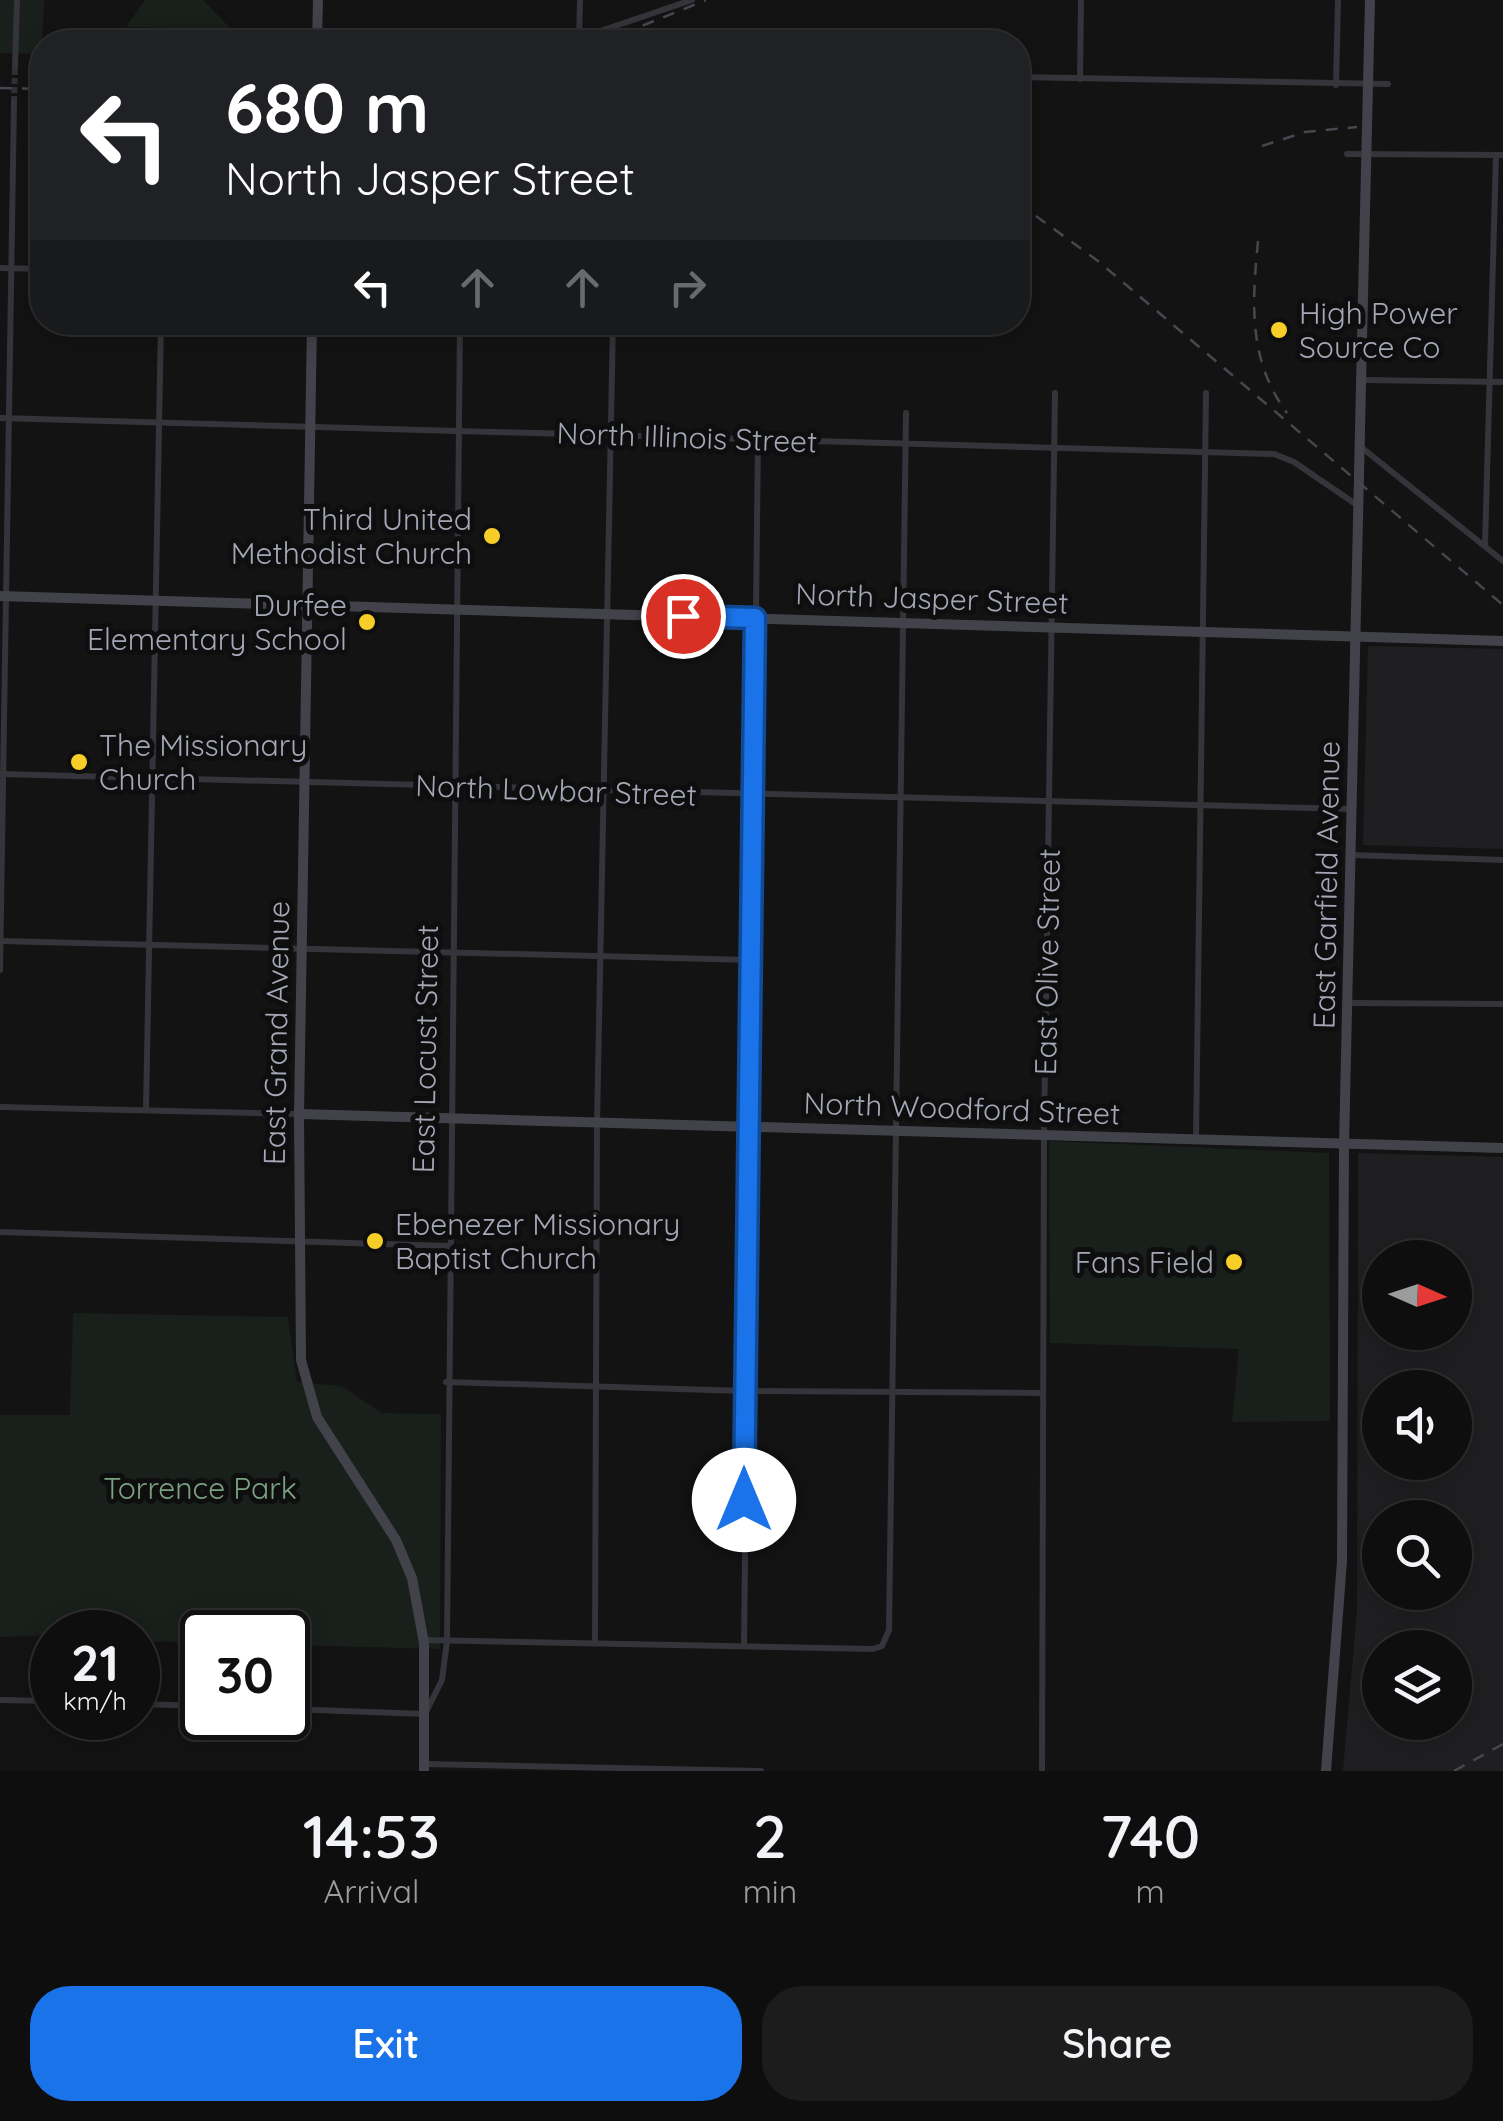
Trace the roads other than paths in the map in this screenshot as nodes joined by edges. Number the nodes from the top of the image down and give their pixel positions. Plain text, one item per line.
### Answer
1 (17, 0) edge
2 (318, 0) edge
3 (580, 0) edge
4 (692, 0) edge
5 (1082, 0) edge
6 (1338, 0) edge
7 (1370, 0) edge
8 (317, 30) edge
9 (579, 30) edge
10 (605, 30) edge
11 (15, 67) tunnel mouth
12 (1030, 77) edge
13 (1080, 79) junction
14 (1336, 84) junction
15 (1388, 84) dead end
16 (14, 102) tunnel mouth
17 (1347, 154) dead end
18 (1499, 155) edge
19 (0, 268) edge
20 (11, 268) junction
21 (30, 269) edge
22 (161, 335) edge
23 (312, 335) edge
24 (460, 335) edge
25 (613, 335) edge
26 (1362, 380) junction
27 (1490, 382) junction
28 (1503, 382) edge
29 (1055, 393) dead end
30 (1206, 393) dead end
31 (906, 413) dead end
32 (4, 418) edge
33 (158, 423) junction
34 (309, 426) junction
35 (459, 430) junction
36 (611, 436) junction
37 (758, 440) junction
38 (905, 444) junction
39 (1360, 446) junction
40 (1055, 448) junction
41 (1204, 452) junction
42 (1358, 506) junction
43 (1485, 545) junction
44 (1503, 562) edge
45 (2, 596) edge
46 (156, 601) junction
47 (308, 604) junction
48 (456, 608) junction
49 (609, 614) junction
50 (755, 618) junction
51 (902, 621) junction
52 (1054, 626) junction
53 (1203, 630) junction
54 (1355, 636) junction
55 (1503, 640) edge
56 (1, 774) edge
57 (154, 778) junction
58 (304, 782) junction
59 (453, 787) junction
60 (603, 792) junction
61 (752, 794) junction
62 (900, 799) junction
63 (1050, 804) junction
64 (1200, 808) junction
65 (1352, 809) junction
66 (1351, 855) junction
67 (1503, 860) edge
68 (0, 940) edge
69 (149, 945) junction
70 (302, 950) junction
71 (451, 953) junction
72 (602, 957) junction
73 (750, 960) junction
74 (0, 970) edge
75 (1349, 1002) junction
76 (1503, 1004) edge
77 (0, 1107) edge
78 (146, 1110) junction
79 (299, 1114) junction
80 (450, 1119) junction
81 (597, 1123) junction
82 (746, 1127) junction
83 (894, 1131) junction
84 (1044, 1135) junction
85 (1196, 1139) junction
86 (1344, 1144) junction
87 (1503, 1148) edge
88 (0, 1232) edge
89 (298, 1244) junction
90 (448, 1246) junction
91 (446, 1382) junction
92 (596, 1384) junction
93 (744, 1391) junction
94 (891, 1392) junction
95 (1042, 1393) junction
96 (424, 1640) junction
97 (447, 1641) junction
98 (595, 1642) junction
99 (744, 1646) junction
100 (0, 1700) edge
101 (30, 1701) edge
102 (310, 1710) edge
103 (425, 1714) junction
104 (424, 1768) edge
105 (761, 1771) edge
106 (1042, 1771) edge
107 (1326, 1771) edge

1 - 11 street
2 - 8 street
3 - 9 street
4 - 10 street
5 - 13 street
6 - 14 street
7 - 26 street, East Garfield Avenue, bridge
12 - 13 street
13 - 14 street
14 - 15 street
16 - 20 street
17 - 18 street
18 - 27 street
19 - 20 street
20 - 21 street
20 - 32 street
22 - 33 street
23 - 34 street, East Grand Avenue
24 - 35 street, East Locust Street
25 - 36 street
26 - 27 street
26 - 39 street, East Garfield Avenue
27 - 28 street
27 - 43 street
29 - 40 street, East Olive Street
30 - 41 street
31 - 38 street
32 - 33 street, North Illinois Street
32 - 45 street
33 - 34 street, North Illinois Street
33 - 46 street
34 - 35 street, North Illinois Street
34 - 47 street, East Grand Avenue
35 - 36 street, North Illinois Street
35 - 48 street, East Locust Street
36 - 37 street, North Illinois Street
36 - 49 street
37 - 38 street, North Illinois Street
37 - 50 street
38 - 40 street, North Illinois Street
38 - 51 street
39 - 42 street, East Garfield Avenue
39 - 43 street
40 - 41 street, North Illinois Street
40 - 52 street, East Olive Street
41 - 42 street, North Illinois Street
41 - 53 street
42 - 54 street, East Garfield Avenue
43 - 44 street
45 - 46 street, North Jasper Street
45 - 56 street
46 - 47 street, North Jasper Street
46 - 57 street
47 - 48 street, North Jasper Street
47 - 58 street, East Grand Avenue
48 - 49 street, North Jasper Street
48 - 59 street, East Locust Street
49 - 50 street, North Jasper Street
49 - 60 street
50 - 51 street, North Jasper Street
50 - 61 street
51 - 52 street, North Jasper Street
51 - 62 street
52 - 53 street, North Jasper Street
52 - 63 street, East Olive Street
53 - 54 street, North Jasper Street
53 - 64 street
54 - 55 street, North Jasper Street
54 - 65 street, East Garfield Avenue
56 - 57 street, North Lowbar Street
56 - 68 street
57 - 58 street, North Lowbar Street
57 - 69 street
58 - 59 street, North Lowbar Street
58 - 70 street, East Grand Avenue
59 - 60 street, North Lowbar Street
59 - 71 street, East Locust Street
60 - 61 street, North Lowbar Street
60 - 72 street
61 - 62 street, North Lowbar Street
61 - 73 street
62 - 63 street, North Lowbar Street
62 - 83 street
63 - 64 street, North Lowbar Street
63 - 84 street, East Olive Street
64 - 65 street, North Lowbar Street
64 - 85 street
65 - 66 street, East Garfield Avenue
66 - 67 street
66 - 75 street, East Garfield Avenue
68 - 69 street
68 - 74 street
69 - 70 street
69 - 78 street
70 - 71 street
70 - 79 street, East Grand Avenue
71 - 72 street
71 - 80 street, East Locust Street
72 - 73 street
72 - 81 street
73 - 82 street
75 - 76 street
75 - 86 street, East Garfield Avenue
77 - 78 street, North Woodford Street
78 - 79 street, North Woodford Street
79 - 80 street, North Woodford Street
79 - 89 street, East Grand Avenue
80 - 81 street, North Woodford Street
80 - 90 street, East Locust Street
81 - 82 street, North Woodford Street
81 - 92 street
82 - 83 street, North Woodford Street
82 - 93 street
83 - 84 street, North Woodford Street
83 - 94 street
84 - 85 street, North Woodford Street
84 - 95 street, East Olive Street
85 - 86 street, North Woodford Street
86 - 87 street, North Woodford Street
86 - 107 street, East Garfield Avenue
88 - 89 street
89 - 90 street
89 - 96 street, East Grand Avenue
90 - 91 street, East Locust Street
91 - 92 street
91 - 97 street, East Locust Street
92 - 93 street
92 - 98 street
93 - 94 street
93 - 99 street
94 - 95 street
94 - 99 street
95 - 106 street, East Olive Street
96 - 97 street
96 - 103 street, East Grand Avenue
97 - 98 street
97 - 103 street, East Locust Street
98 - 99 street
100 - 101 street
102 - 103 street
103 - 104 street, East Locust Street
104 - 105 street

